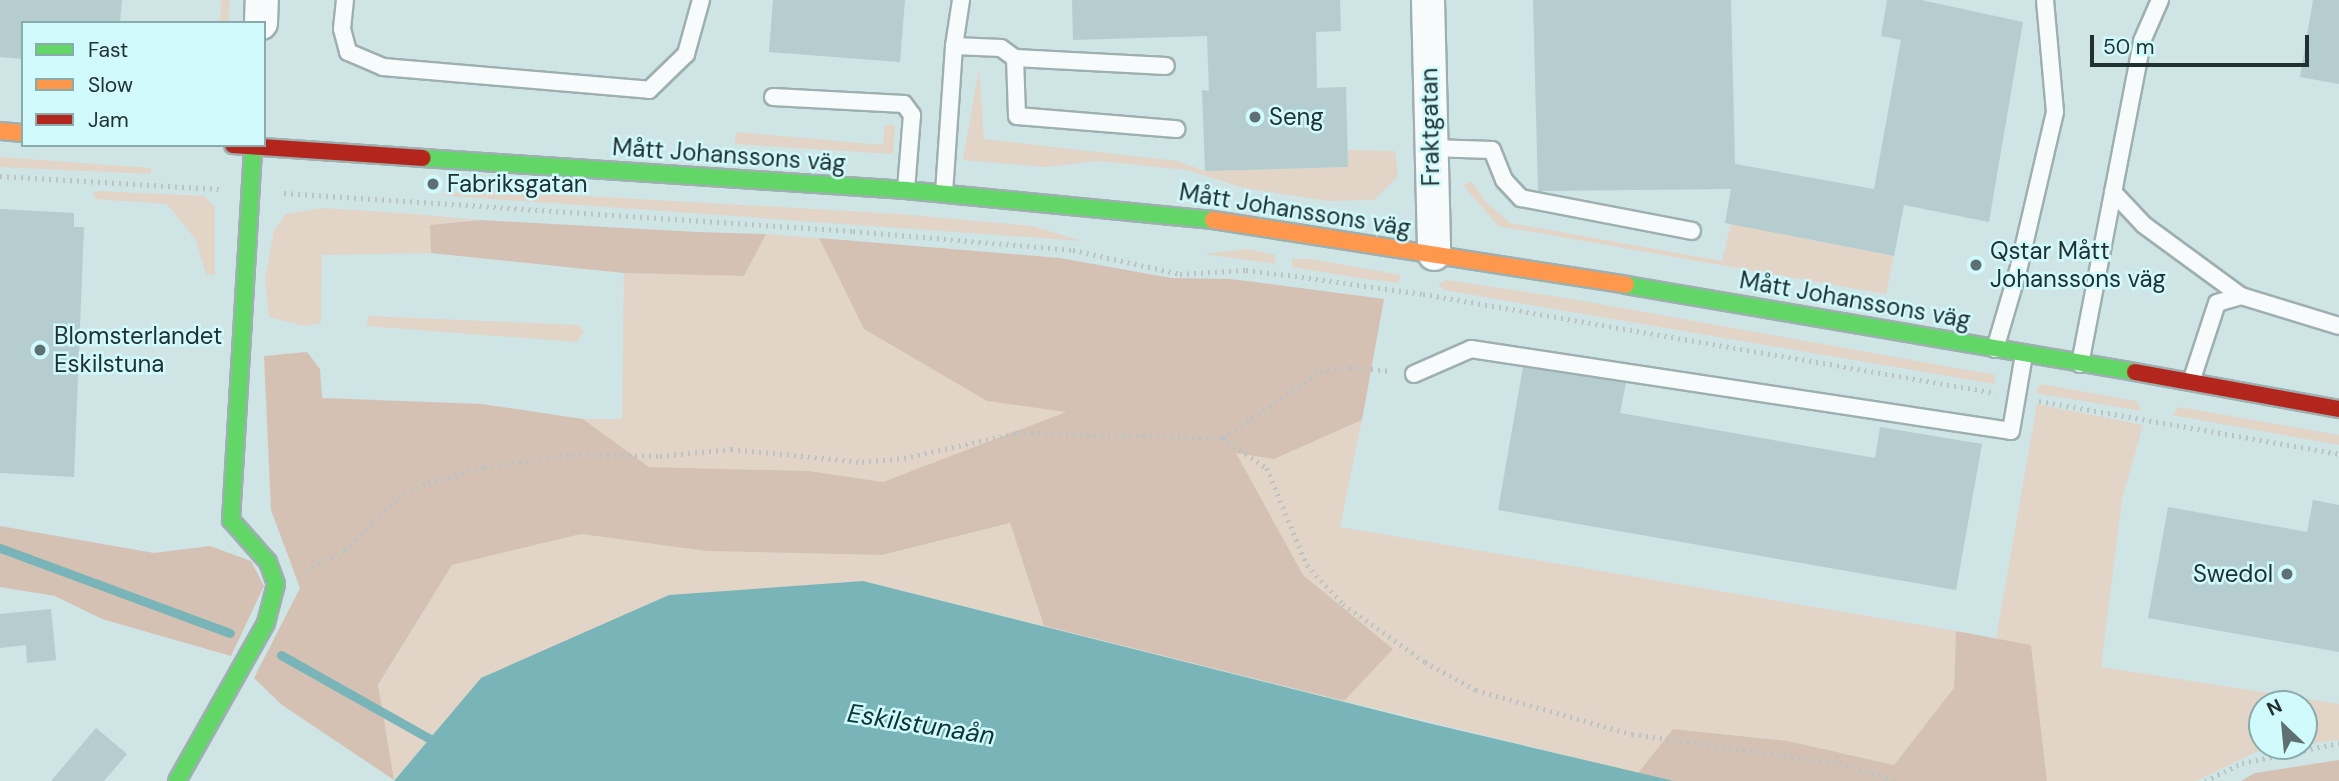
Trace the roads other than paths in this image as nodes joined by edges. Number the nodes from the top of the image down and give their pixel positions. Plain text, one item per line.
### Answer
1 (262, 0) edge
2 (345, 0) edge
3 (701, 0) edge
4 (961, 0) edge
5 (1428, 0) edge
6 (2045, 0) edge
7 (2160, 0) edge
8 (261, 21) edge
9 (954, 46) junction
10 (1015, 58) junction
11 (1166, 66) dead end
12 (773, 97) dead end
13 (1176, 129) dead end
14 (0, 131) edge
15 (21, 133) edge
16 (253, 147) edge
17 (266, 147) edge
18 (1430, 148) junction
19 (906, 190) junction
20 (2113, 192) junction
21 (944, 193) junction
22 (1692, 231) dead end
23 (1434, 254) junction
24 (2241, 296) junction
25 (2339, 326) edge
26 (1995, 349) junction
27 (2024, 354) junction
28 (2080, 364) junction
29 (1414, 374) road end
30 (2191, 383) junction
31 (2339, 409) edge
32 (177, 781) edge

1 - 8 street
2 - 3 lane
4 - 9 lane
5 - 18 street, Fraktgatan
6 - 26 lane
7 - 20 lane
9 - 10 lane
9 - 21 lane
10 - 11 lane
10 - 13 lane
12 - 19 lane
14 - 15 street
16 - 32 street
17 - 19 street, Mått Johanssons väg
18 - 22 lane
18 - 23 street, Fraktgatan
19 - 21 street, Mått Johanssons väg
20 - 24 lane
20 - 28 lane
21 - 23 street, Mått Johanssons väg
23 - 26 street, Mått Johanssons väg
24 - 25 lane
24 - 30 lane
26 - 27 street, Mått Johanssons väg
27 - 28 street, Mått Johanssons väg
27 - 29 lane
28 - 30 street, Mått Johanssons väg
30 - 31 street, Mått Johanssons väg

